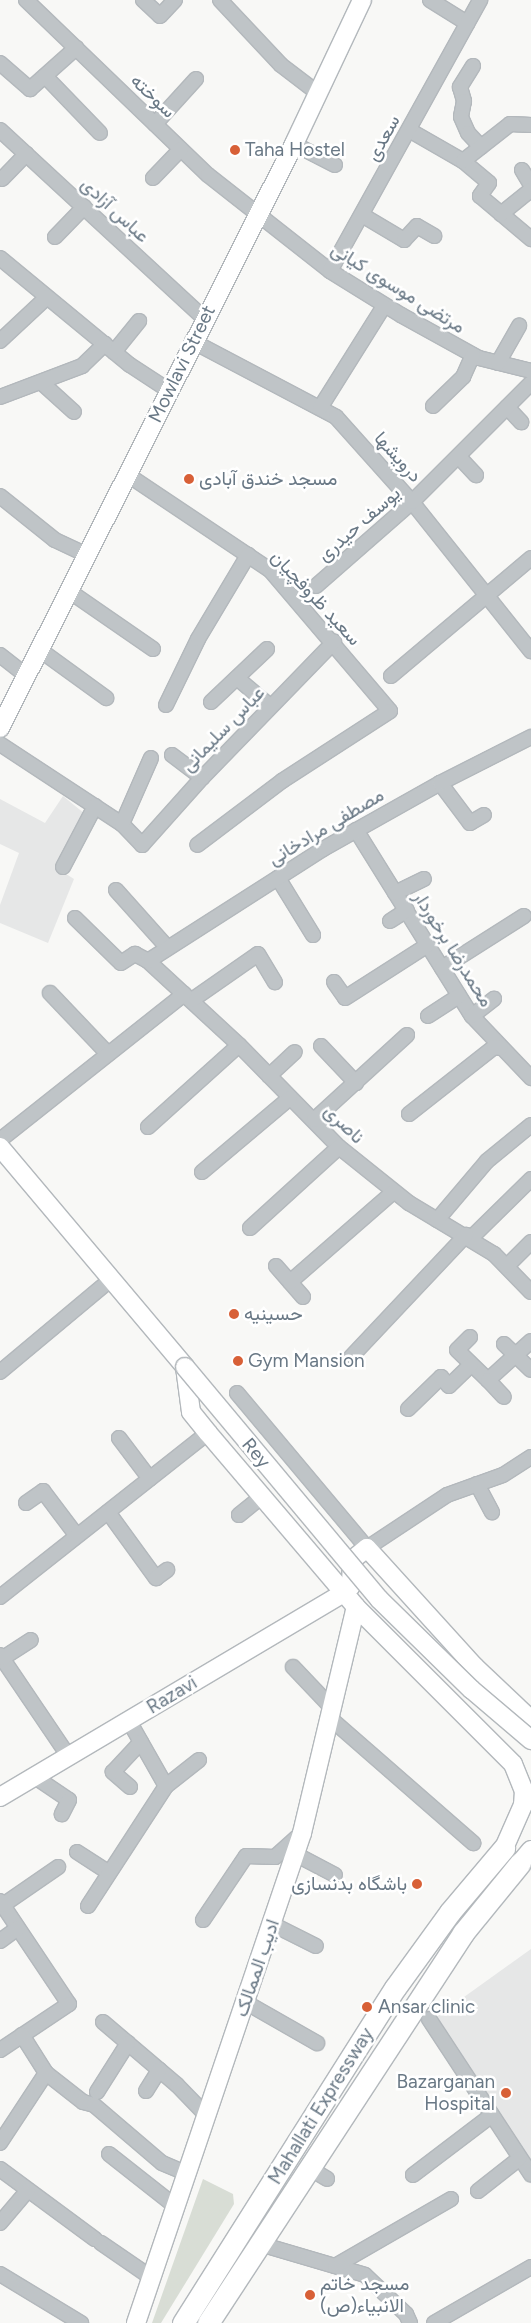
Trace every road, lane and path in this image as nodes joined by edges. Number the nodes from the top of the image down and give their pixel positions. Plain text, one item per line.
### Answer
1 (143, 0) edge
2 (175, 0) edge
3 (220, 0) edge
4 (362, 0) edge
5 (430, 0) edge
6 (480, 0) edge
7 (33, 3) edge
8 (467, 24) junction
9 (76, 48) junction
10 (0, 63) edge
11 (473, 66) dead end
12 (45, 76) junction
13 (196, 79) dead end
14 (319, 94) junction
15 (155, 124) junction
16 (531, 125) edge
17 (0, 130) edge
18 (410, 130) junction
19 (100, 133) dead end
20 (294, 144) junction
21 (481, 147) junction
22 (181, 149) junction
23 (26, 154) junction
24 (463, 161) junction
25 (335, 165) dead end
26 (522, 170) dead end
27 (153, 178) dead end
28 (2, 179) dead end
29 (531, 185) edge
30 (531, 190) edge
31 (84, 206) junction
32 (258, 214) junction
33 (502, 214) junction
34 (362, 215) junction
35 (434, 236) dead end
36 (55, 237) dead end
37 (531, 238) edge
38 (0, 259) edge
39 (330, 271) junction
40 (47, 297) junction
41 (384, 306) junction
42 (204, 318) junction
43 (139, 321) dead end
44 (519, 326) dead end
45 (0, 341) edge
46 (192, 341) junction
47 (109, 348) junction
48 (472, 355) junction
49 (498, 363) junction
50 (531, 371) edge
51 (42, 383) junction
52 (531, 383) edge
53 (168, 390) junction
54 (0, 397) edge
55 (433, 406) dead end
56 (506, 407) junction
57 (320, 408) junction
58 (74, 412) dead end
59 (521, 422) dead end
60 (459, 457) junction
61 (128, 475) junction
62 (476, 476) dead end
63 (0, 496) edge
64 (412, 502) junction
65 (87, 554) junction
66 (248, 555) junction
67 (531, 558) edge
68 (316, 586) dead end
69 (69, 591) junction
70 (488, 596) junction
71 (334, 642) junction
72 (153, 648) dead end
73 (266, 649) dead end
74 (40, 650) junction
75 (531, 651) edge
76 (0, 655) edge
77 (27, 676) junction
78 (391, 676) dead end
79 (237, 678) junction
80 (106, 698) dead end
81 (211, 702) dead end
82 (166, 705) dead end
83 (270, 706) junction
84 (0, 728) edge
85 (531, 737) edge
86 (0, 744) edge
87 (172, 755) dead end
88 (150, 758) dead end
89 (202, 778) junction
90 (440, 783) junction
91 (95, 806) junction
92 (484, 815) dead end
93 (122, 824) junction
94 (356, 830) junction
95 (197, 845) dead end
96 (62, 867) dead end
97 (278, 878) junction
98 (424, 879) dead end
99 (116, 890) dead end
100 (395, 893) junction
101 (407, 910) junction
102 (524, 916) dead end
103 (75, 918) dead end
104 (390, 920) dead end
105 (313, 935) dead end
106 (428, 946) junction
107 (167, 948) junction
108 (148, 961) junction
109 (442, 968) junction
110 (275, 982) dead end
111 (334, 982) dead end
112 (50, 993) dead end
113 (459, 996) junction
114 (188, 997) junction
115 (494, 999) dead end
116 (428, 1016) dead end
117 (472, 1016) junction
118 (407, 1035) dead end
119 (239, 1045) junction
120 (321, 1046) dead end
121 (501, 1048) junction
122 (295, 1052) dead end
123 (108, 1054) junction
124 (269, 1076) junction
125 (531, 1078) edge
126 (356, 1083) junction
127 (290, 1098) junction
128 (408, 1114) dead end
129 (314, 1120) junction
130 (531, 1125) edge
131 (148, 1126) dead end
132 (0, 1140) edge
133 (0, 1147) edge
134 (339, 1147) junction
135 (202, 1172) dead end
136 (531, 1179) edge
137 (393, 1192) junction
138 (437, 1220) junction
139 (250, 1228) dead end
140 (469, 1236) junction
141 (531, 1242) edge
142 (276, 1266) dead end
143 (507, 1266) junction
144 (110, 1280) junction
145 (290, 1282) junction
146 (531, 1292) edge
147 (303, 1297) dead end
148 (470, 1337) dead end
149 (531, 1341) edge
150 (504, 1344) dead end
151 (516, 1355) junction
152 (351, 1357) dead end
153 (471, 1366) junction
154 (184, 1367) junction
155 (531, 1370) edge
156 (0, 1372) edge
157 (488, 1380) junction
158 (237, 1393) dead end
159 (504, 1397) dead end
160 (408, 1409) dead end
161 (208, 1433) junction
162 (119, 1438) dead end
163 (531, 1457) edge
164 (150, 1478) junction
165 (477, 1484) junction
166 (261, 1497) junction
167 (26, 1502) dead end
168 (108, 1512) junction
169 (492, 1512) dead end
170 (239, 1515) dead end
171 (77, 1536) junction
172 (367, 1548) junction
173 (168, 1570) dead end
174 (344, 1593) junction
175 (0, 1597) edge
176 (356, 1607) junction
177 (31, 1640) dead end
178 (3, 1663) edge
179 (293, 1667) dead end
180 (332, 1714) junction
181 (531, 1720) edge
182 (129, 1721) junction
183 (531, 1740) edge
184 (141, 1742) junction
185 (69, 1757) junction
186 (199, 1760) dead end
187 (513, 1764) junction
188 (531, 1773) edge
189 (35, 1777) junction
190 (166, 1786) junction
191 (130, 1787) dead end
192 (0, 1797) edge
193 (62, 1814) dead end
194 (531, 1820) edge
195 (302, 1833) junction
196 (473, 1843) dead end
197 (504, 1848) junction
198 (77, 1852) dead end
199 (295, 1854) junction
200 (527, 1856) edge
201 (58, 1867) dead end
202 (109, 1873) junction
203 (336, 1875) dead end
204 (2, 1903) edge
205 (88, 1906) dead end
206 (202, 1920) dead end
207 (272, 1924) junction
208 (18, 1928) junction
209 (0, 1941) edge
210 (316, 1946) dead end
211 (245, 2002) junction
212 (429, 2019) dead end
213 (103, 2022) dead end
214 (369, 2029) junction
215 (22, 2035) junction
216 (128, 2043) junction
217 (317, 2043) dead end
218 (392, 2044) junction
219 (0, 2050) edge
220 (159, 2070) junction
221 (46, 2073) junction
222 (146, 2091) dead end
223 (97, 2092) dead end
224 (206, 2115) junction
225 (492, 2115) junction
226 (0, 2143) edge
227 (109, 2154) dead end
228 (520, 2158) junction
229 (0, 2169) edge
230 (186, 2173) junction
231 (413, 2174) dead end
232 (531, 2174) edge
233 (28, 2190) junction
234 (478, 2191) dead end
235 (451, 2199) dead end
236 (175, 2206) junction
237 (0, 2223) edge
238 (260, 2244) junction
239 (335, 2266) junction
240 (531, 2266) edge
241 (0, 2274) edge
242 (152, 2278) junction
243 (81, 2323) edge
244 (136, 2323) edge
245 (183, 2323) edge
246 (208, 2323) edge
247 (410, 2323) edge
248 (434, 2323) edge

1 - 2 street
3 - 14 street
4 - 14 main road, Mowlavi Street
5 - 8 street
6 - 8 street, سعدی
7 - 9 street, سوخته
8 - 18 street, سعدی
9 - 12 street
9 - 15 street, سوخته
10 - 12 street
11 - 21 street
12 - 19 street
13 - 15 street
14 - 20 main road, Mowlavi Street
15 - 22 street, سوخته
16 - 21 street
17 - 23 street, عباس آزادی
18 - 24 street
18 - 34 street, سعدی
20 - 25 street
20 - 32 main road, Mowlavi Street
21 - 24 street
22 - 27 street
22 - 32 street, سوخته
23 - 28 street
23 - 31 street, عباس آزادی
24 - 33 street
26 - 29 street
30 - 33 street
31 - 36 street
31 - 42 street, عباس آزادی
32 - 39 street, مرتضی موسوی کیانی
32 - 42 main road, Mowlavi Street
33 - 37 street
34 - 35 street
34 - 39 street, سعدی
38 - 40 street
39 - 41 street, مرتضی موسوی کیانی
40 - 45 street
40 - 47 street
41 - 48 street, مرتضی موسوی کیانی
41 - 57 street
42 - 46 main road, Mowlavi Street
43 - 47 street
44 - 49 street
46 - 53 main road, Mowlavi Street
46 - 57 street, درویشها
47 - 51 street
47 - 53 street
48 - 49 street, مرتضی موسوی کیانی
48 - 55 street
49 - 50 street, مرتضی موسوی کیانی
51 - 54 street
51 - 58 street
52 - 56 street, یوسف حیدری
53 - 61 main road, Mowlavi Street
56 - 59 street
56 - 60 street, یوسف حیدری
57 - 64 street, درویشها
60 - 62 street
60 - 64 street, یوسف حیدری
61 - 65 main road, Mowlavi Street
61 - 66 street, سعید ظروفچیان
63 - 65 street
64 - 68 street, یوسف حیدری
64 - 70 street, درویشها
65 - 69 main road, Mowlavi Street
66 - 71 street, سعید ظروفچیان
66 - 82 street
67 - 70 street
69 - 72 street
69 - 74 main road, Mowlavi Street
70 - 75 street, درویشها
70 - 78 street
71 - 83 street, عباس سلیمانی
71 - 95 street, سعید ظروفچیان
73 - 79 street
74 - 77 main road, Mowlavi Street
74 - 80 street
76 - 77 street
77 - 84 main road, Mowlavi Street
79 - 81 street
79 - 83 street
83 - 89 street, عباس سلیمانی
85 - 90 street, مصطفی مرادخانی
86 - 91 street
87 - 89 street
88 - 93 street
89 - 93 street, عباس سلیمانی
90 - 92 street
90 - 94 street, مصطفی مرادخانی
91 - 93 street
91 - 96 street
94 - 97 street, مصطفی مرادخانی
94 - 100 street, محمدرضا برخوردار
97 - 105 street
97 - 107 street, مصطفی مرادخانی
98 - 100 street
99 - 107 street
100 - 101 street, محمدرضا برخوردار
101 - 104 street
101 - 106 street, محمدرضا برخوردار
102 - 109 street
103 - 108 street
106 - 109 street, محمدرضا برخوردار
106 - 111 street
107 - 108 street, مصطفی مرادخانی
108 - 114 street, ناصری
109 - 113 street, محمدرضا برخوردار
110 - 114 street
112 - 123 street
113 - 116 street
113 - 117 street, محمدرضا برخوردار
114 - 119 street, ناصری
114 - 123 street
115 - 117 street
117 - 121 street, محمدرضا برخوردار
118 - 126 street
119 - 124 street, ناصری
119 - 131 street
120 - 126 street
121 - 125 street, محمدرضا برخوردار
121 - 128 street
122 - 124 street
123 - 132 street
124 - 127 street, ناصری
126 - 129 street
127 - 129 street, ناصری
127 - 135 street
129 - 134 street, ناصری
130 - 138 street
133 - 144 main road, Rey
134 - 137 street, ناصری
134 - 139 street
136 - 140 street
137 - 138 street, ناصری
137 - 145 street
138 - 140 street, ناصری
140 - 143 street, ناصری
140 - 152 street
141 - 143 street
142 - 145 street
143 - 146 street, ناصری
144 - 154 main road, Rey
144 - 156 street
145 - 147 street
148 - 153 street
149 - 151 street
150 - 151 street
151 - 155 street
151 - 157 street
153 - 157 street
153 - 160 street
154 - 161 main road
154 - 183 main road, Rey, bridge
157 - 159 street
158 - 172 street
161 - 164 street
161 - 166 main road
162 - 164 street
163 - 165 street
164 - 168 street
165 - 169 street
165 - 172 street
166 - 170 street
166 - 174 main road
167 - 171 street
168 - 171 street
168 - 173 street
171 - 175 street
172 - 174 main road
172 - 181 main road
174 - 176 main road
174 - 182 main road, Razavi
176 - 180 main road, ادیب الممالک
176 - 187 main road
177 - 178 street
178 - 185 street
179 - 180 street
180 - 195 main road, ادیب الممالک
180 - 196 street
182 - 184 street
182 - 185 main road, Razavi
184 - 190 street
184 - 191 street
185 - 189 main road, Razavi
186 - 190 street
187 - 188 main road
187 - 197 main road
189 - 192 main road, Razavi
189 - 193 street
190 - 202 street
194 - 197 main road
195 - 199 main road, ادیب الممالک
195 - 206 street
197 - 214 highway, Mahallati Expressway
198 - 202 street
199 - 203 street
199 - 207 main road, ادیب الممالک
200 - 218 highway, Mahallati Expressway
201 - 204 street
202 - 205 street
204 - 208 street
207 - 210 street
207 - 211 main road, ادیب الممالک
208 - 209 street
208 - 215 street
211 - 217 street
211 - 224 main road, ادیب الممالک
212 - 225 street
213 - 216 street
214 - 218 highway
214 - 245 highway, Mahallati Expressway
215 - 219 street
215 - 221 street
216 - 220 street
216 - 223 street
218 - 238 highway, Mahallati Expressway
220 - 222 street
220 - 224 street
221 - 226 street
221 - 230 street
224 - 230 main road, ادیب الممالک
225 - 228 street
225 - 231 street
227 - 236 street
228 - 232 street
228 - 234 street
229 - 233 street
230 - 236 main road, ادیب الممالک
233 - 237 street
233 - 242 street
235 - 239 street
236 - 242 main road, ادیب الممالک
238 - 239 street
238 - 246 highway, Mahallati Expressway
239 - 247 street
240 - 248 street
241 - 243 street
242 - 244 main road, ادیب الممالک

